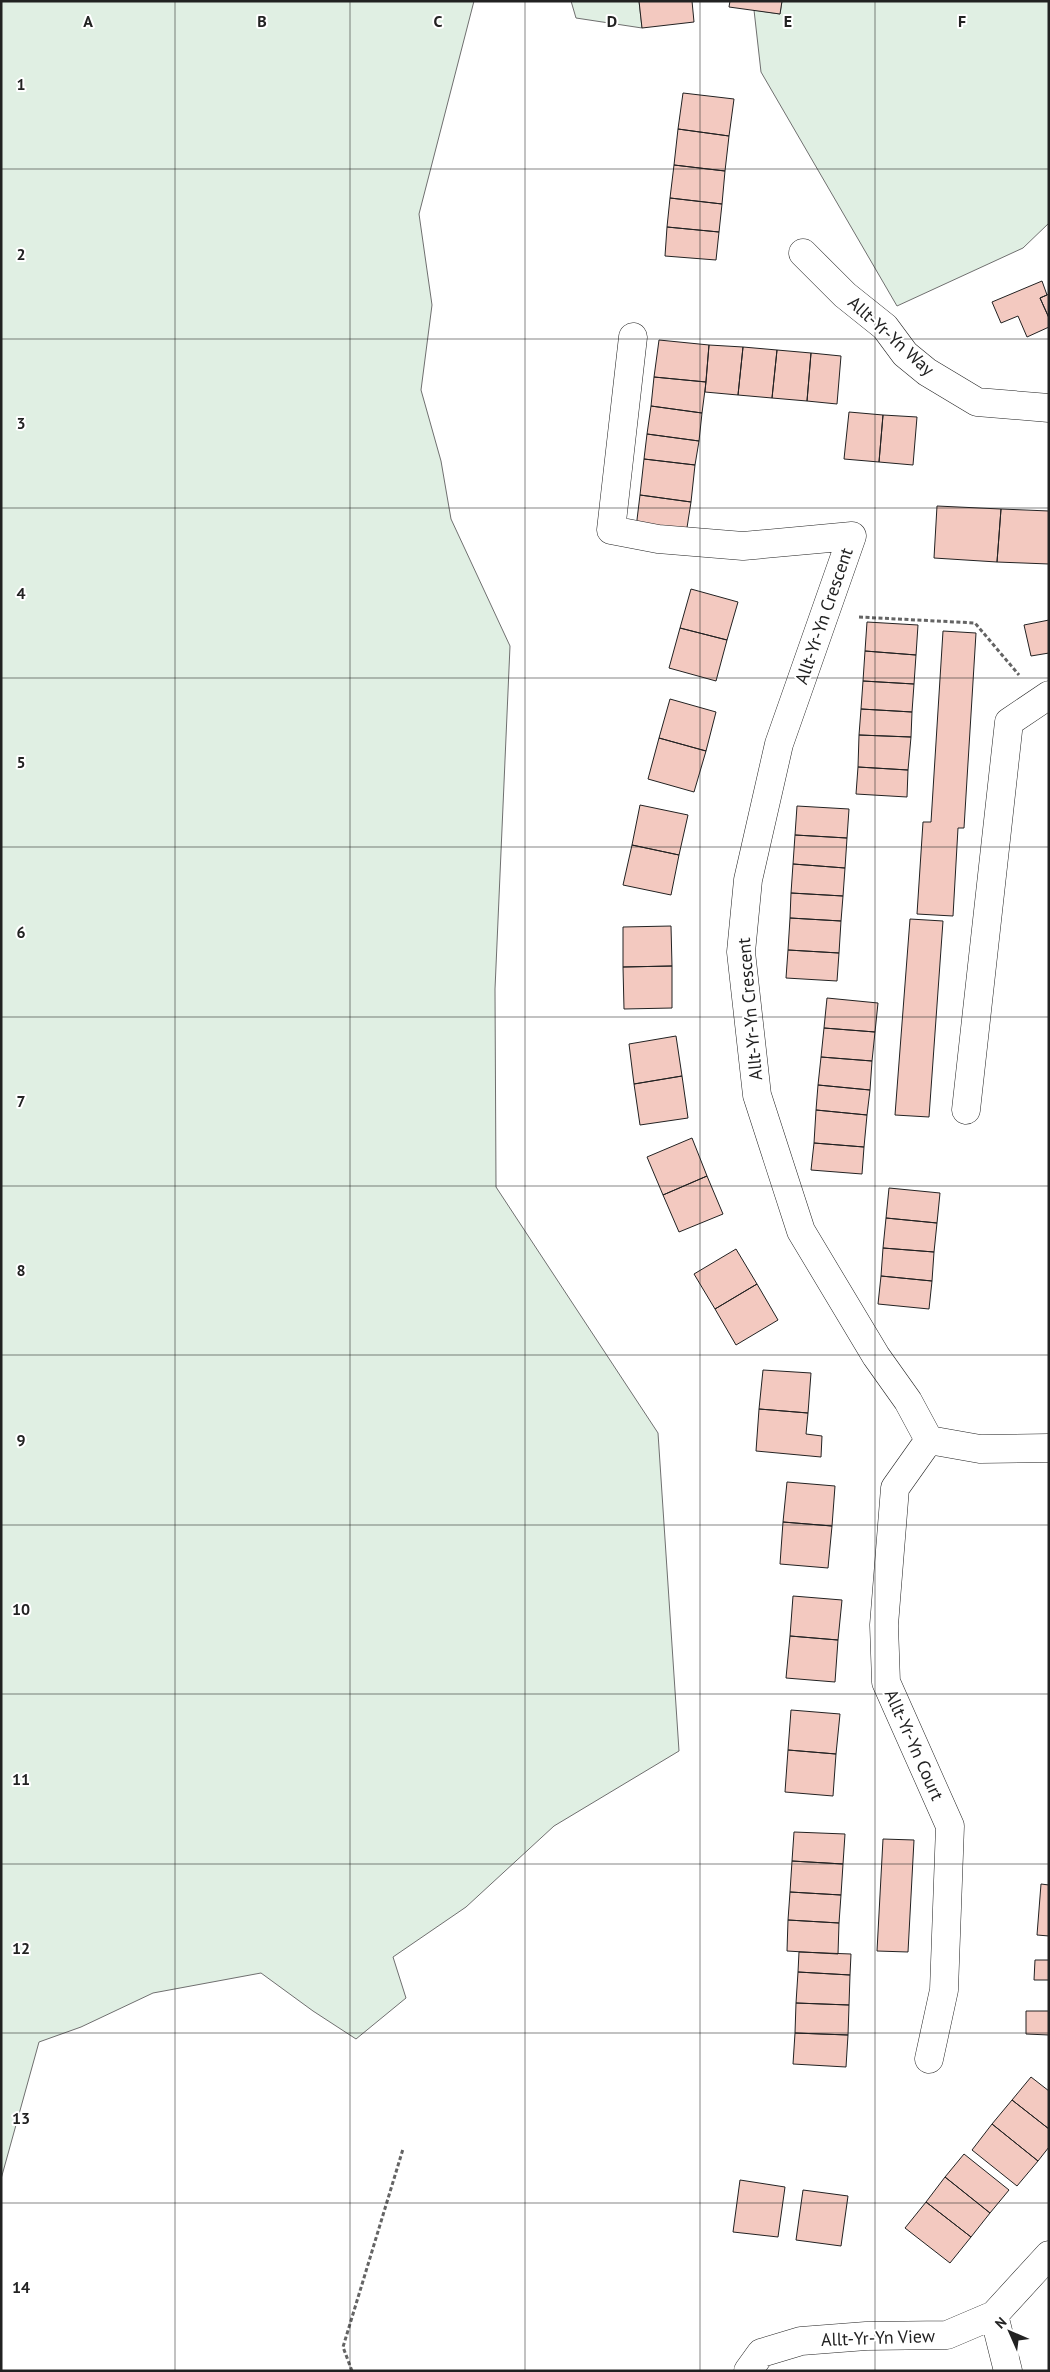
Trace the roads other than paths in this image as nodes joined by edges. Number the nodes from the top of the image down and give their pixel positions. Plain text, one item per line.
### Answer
1 (803, 253) dead end
2 (633, 338) dead end
3 (1049, 408) edge
4 (1044, 698) edge
5 (966, 1110) dead end
6 (929, 1440) junction
7 (1049, 1448) edge
8 (929, 2059) dead end
9 (1049, 2255) edge
10 (994, 2315) junction
11 (748, 2371) edge
12 (1008, 2371) edge

1 - 3 street, Allt-Yr-Yn Way
2 - 6 street, Allt-Yr-Yn Crescent
4 - 5 street
6 - 7 street
6 - 8 street, Allt-Yr-Yn Court
9 - 10 street, Allt-Yr-Yn View
10 - 11 street, Allt-Yr-Yn View
10 - 12 street

